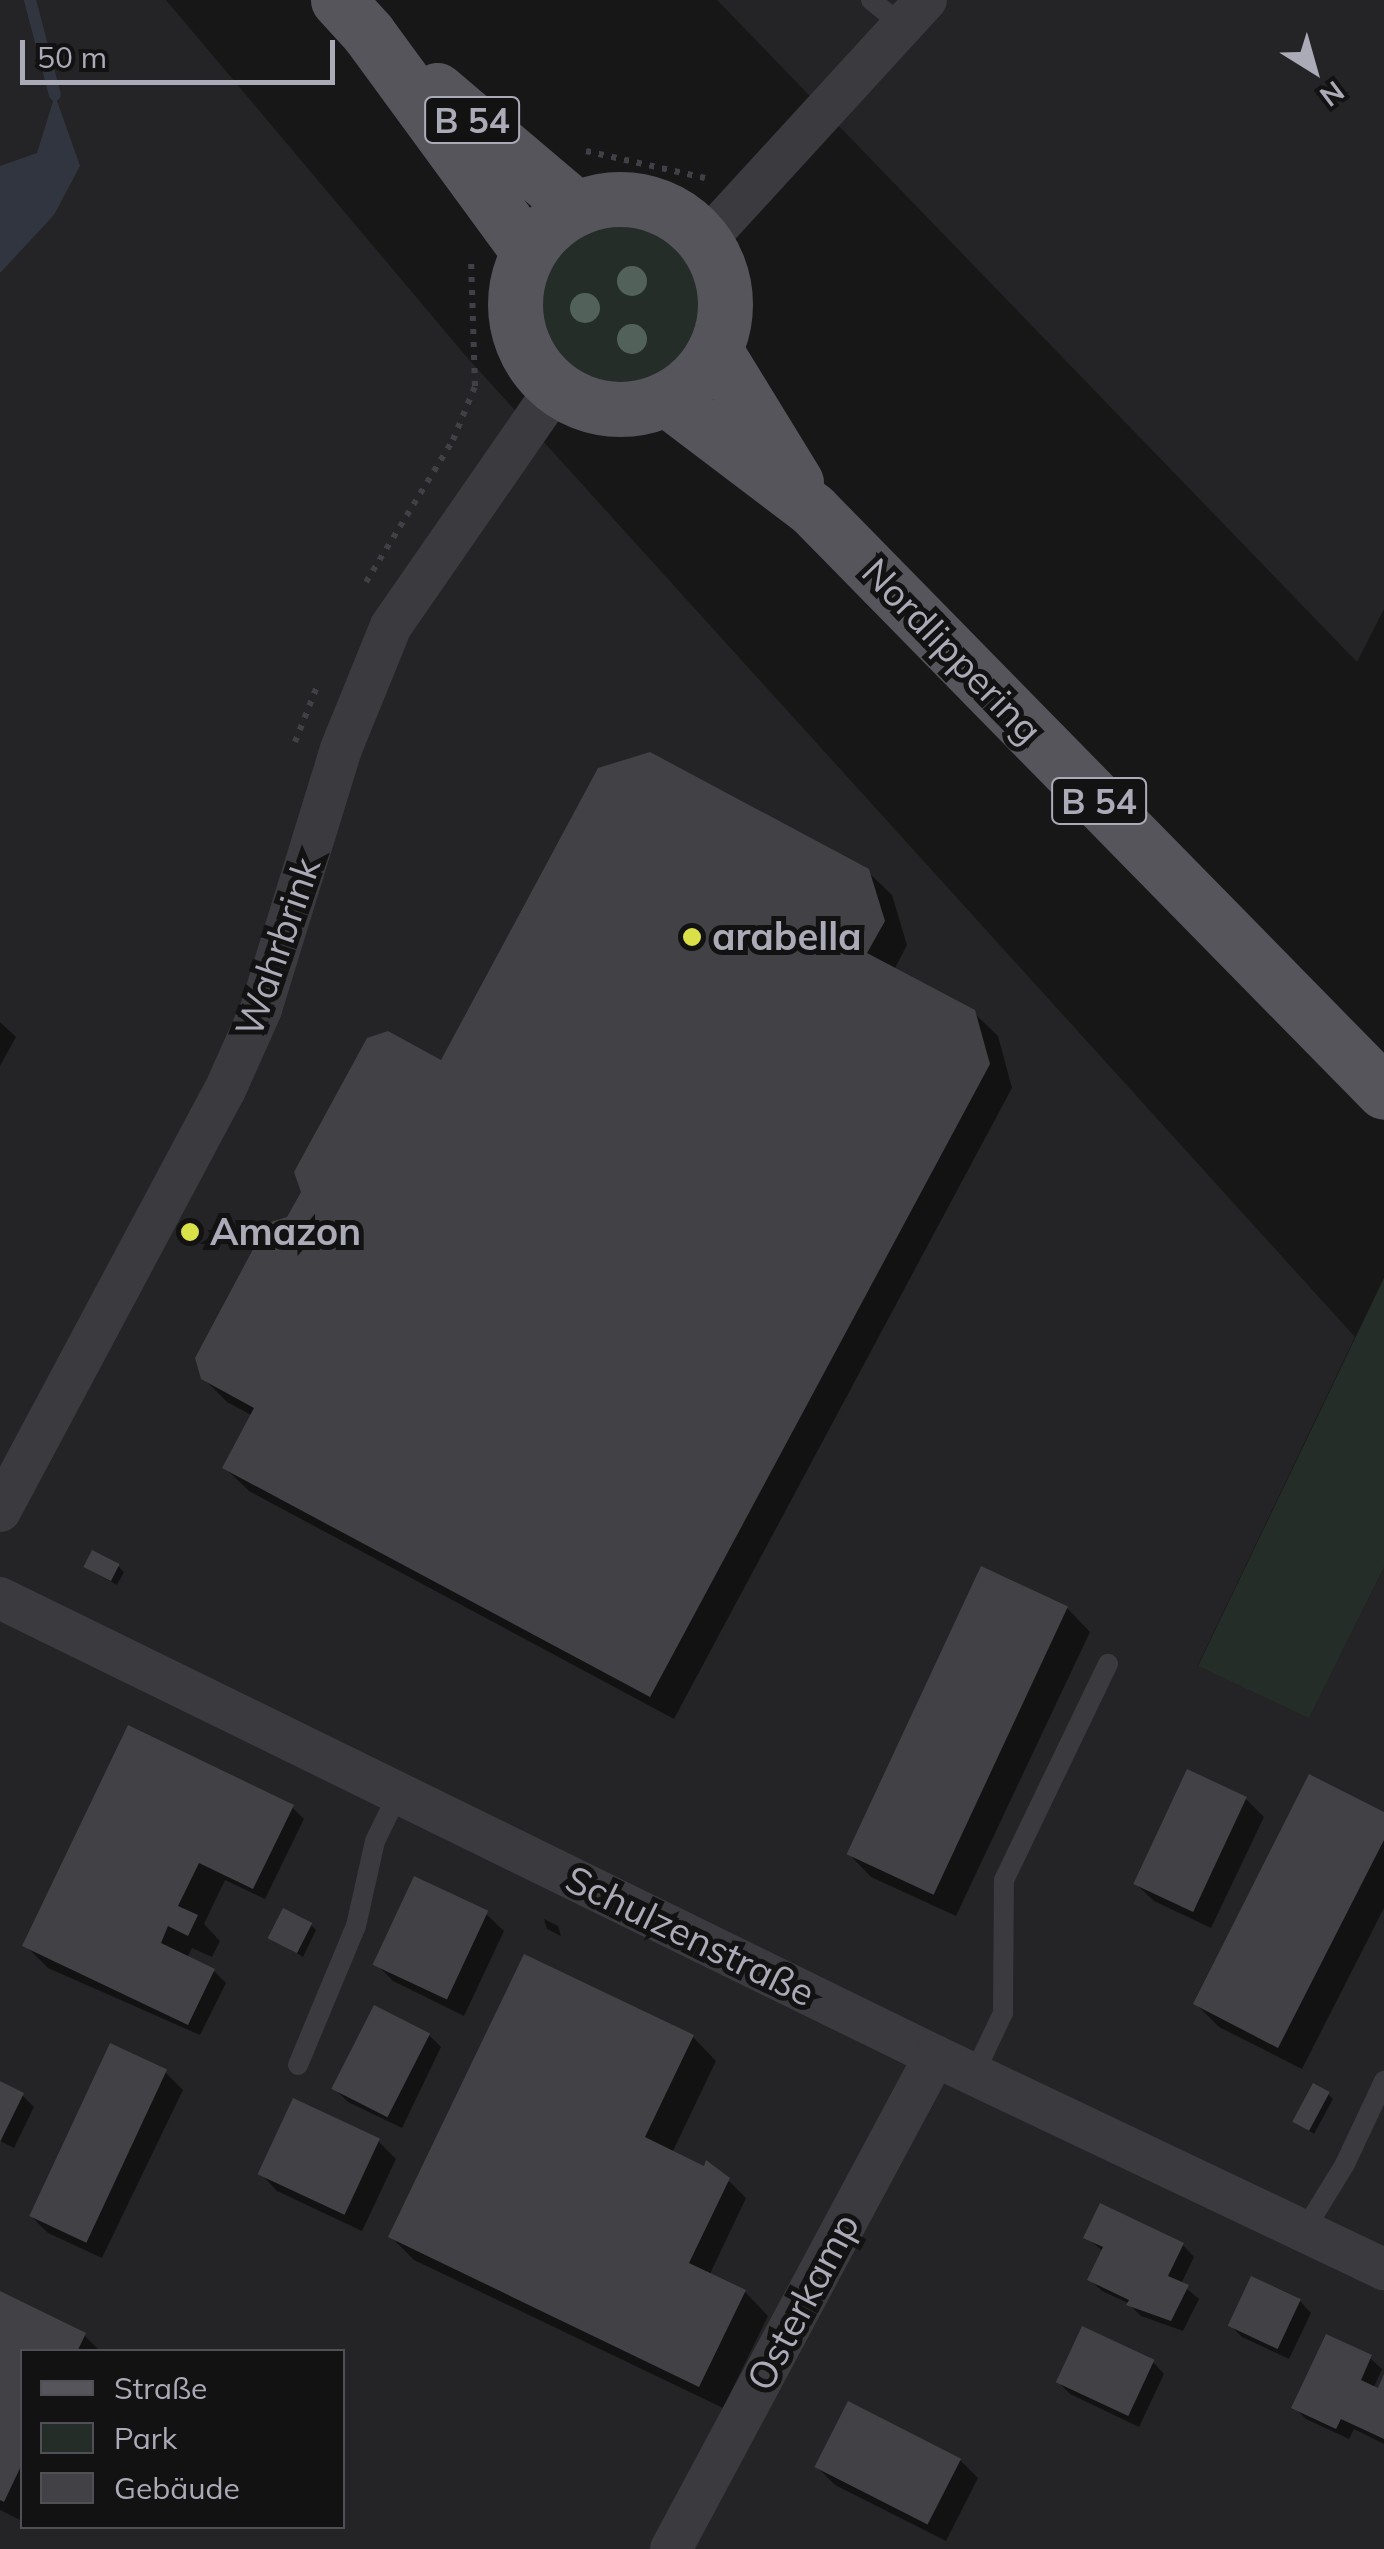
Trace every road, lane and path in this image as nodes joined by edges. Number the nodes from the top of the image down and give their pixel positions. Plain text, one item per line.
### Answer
1 (900, 9) edge
2 (353, 16) edge
3 (761, 182) junction
4 (509, 183) junction
5 (576, 208) junction
6 (705, 241) junction
7 (528, 252) junction
8 (715, 350) junction
9 (556, 388) junction
10 (666, 399) junction
11 (813, 510) junction
12 (363, 588) dead end
13 (320, 678) dead end
14 (292, 756) dead end
15 (1384, 1092) edge
16 (0, 1511) edge
17 (0, 1598) edge
18 (1108, 1664) dead end
19 (398, 1794) junction
20 (935, 2056) junction
21 (298, 2065) dead end
22 (974, 2074) junction
23 (1384, 2081) edge
24 (1304, 2231) junction
25 (1384, 2269) edge
26 (671, 2549) edge

1 - 3 street
2 - 4 main road, B 54
3 - 4 path
3 - 6 street
4 - 5 main road, B 54
4 - 7 main road, B 54
4 - 12 path
5 - 6 main road
5 - 7 main road
6 - 8 main road
7 - 9 main road
8 - 10 main road
8 - 11 main road, Nordlippering / B 54
9 - 10 main road
9 - 16 street, Wahrbrink
10 - 11 main road, Nordlippering / B 54
11 - 15 main road, Nordlippering / B 54
13 - 14 path
17 - 19 street, Schulzenstraße
18 - 22 lane
19 - 20 street, Schulzenstraße
19 - 21 lane
20 - 22 street, Schulzenstraße
20 - 26 street, Osterkamp
22 - 24 street, Schulzenstraße
23 - 24 lane
24 - 25 street, Schulzenstraße

